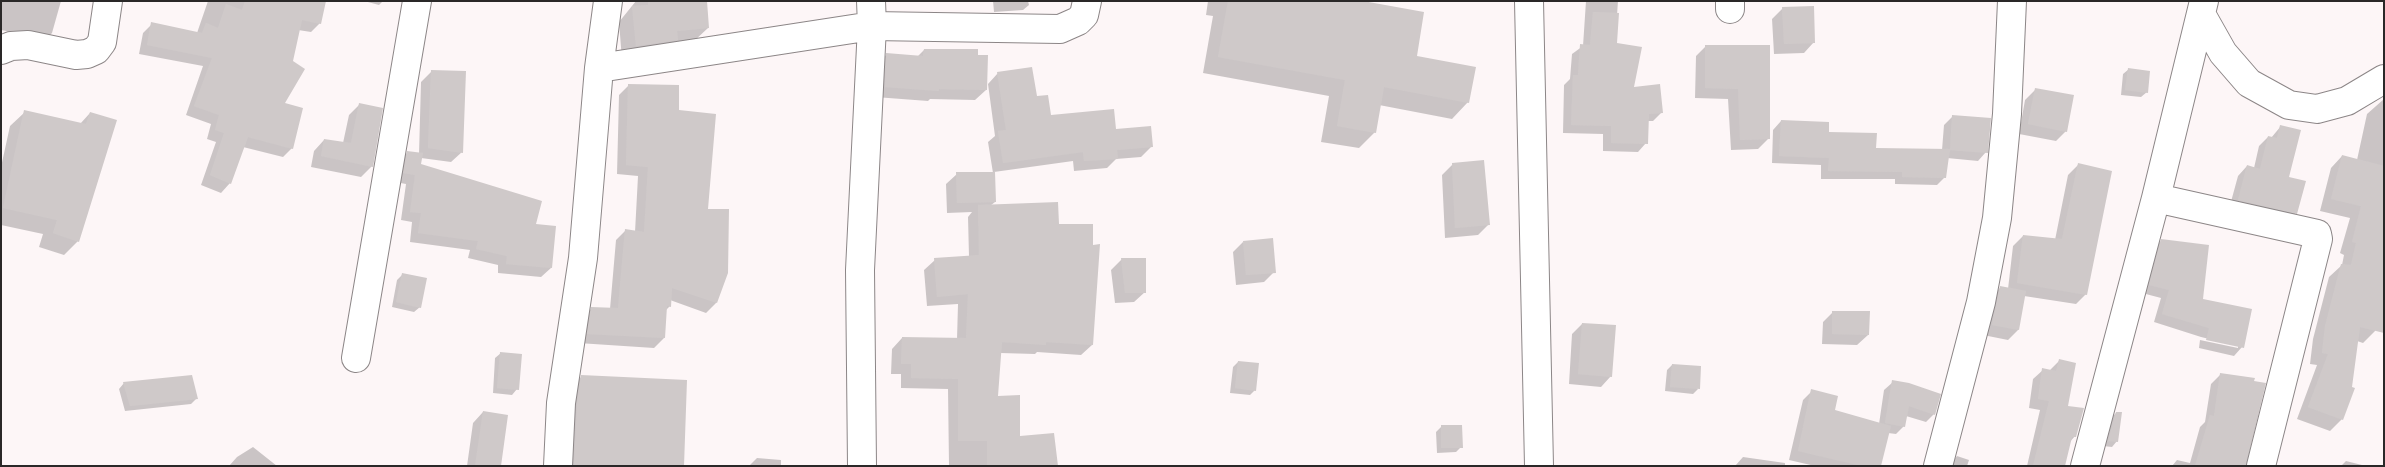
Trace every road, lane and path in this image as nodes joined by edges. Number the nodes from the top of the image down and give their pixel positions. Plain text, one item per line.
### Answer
1 (108, 1) edge
2 (417, 1) edge
3 (608, 1) edge
4 (1087, 1) edge
5 (1529, 1) edge
6 (2012, 1) edge
7 (2202, 7) edge
8 (871, 14) edge
9 (1, 50) edge
10 (599, 68) junction
11 (2384, 79) edge
12 (2156, 198) junction
13 (356, 358) dead end
14 (558, 466) edge
15 (862, 466) edge
16 (1539, 466) edge
17 (1938, 466) edge
18 (2086, 466) edge
19 (2261, 466) edge

1 - 9 main road
2 - 13 main road
3 - 10 main road
4 - 8 main road
5 - 16 main road
6 - 17 main road
7 - 11 main road
7 - 12 main road
8 - 10 main road
8 - 15 main road
10 - 14 main road
12 - 18 main road
12 - 19 main road

